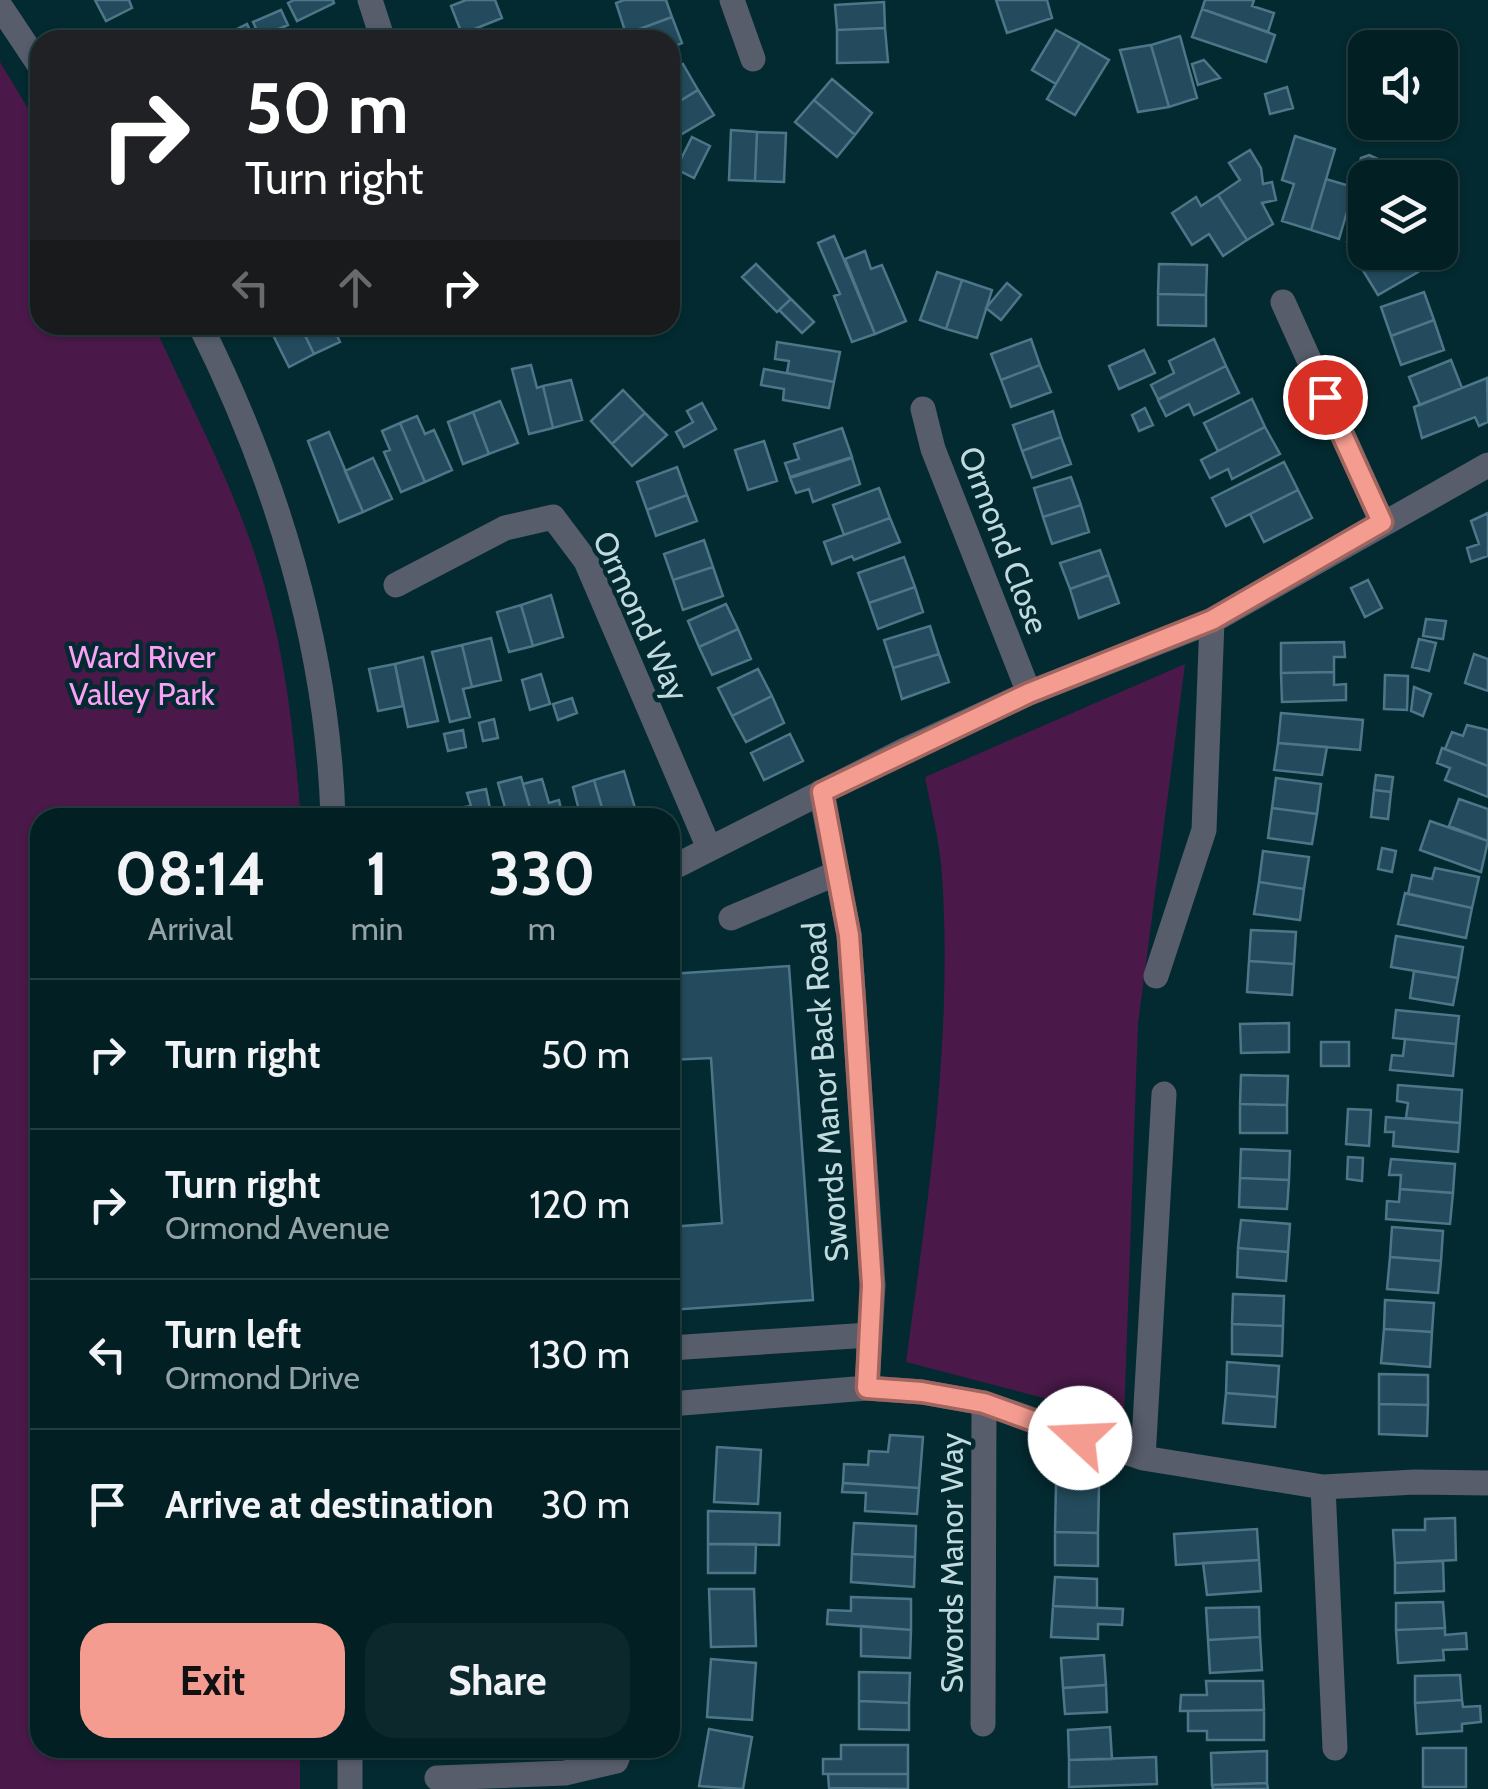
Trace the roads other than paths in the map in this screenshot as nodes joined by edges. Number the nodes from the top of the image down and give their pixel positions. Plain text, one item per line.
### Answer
1 (370, 0) edge
2 (732, 0) edge
3 (0, 6) edge
4 (380, 30) edge
5 (30, 51) edge
6 (753, 59) dead end
7 (1283, 302) dead end
8 (205, 335) edge
9 (923, 409) dead end
10 (1488, 465) edge
11 (1382, 522) junction
12 (396, 584) dead end
13 (1212, 620) junction
14 (1029, 693) junction
15 (822, 792) junction
16 (333, 808) edge
17 (709, 848) junction
18 (680, 863) edge
19 (837, 873) junction
20 (731, 918) dead end
21 (1156, 976) dead end
22 (1164, 1094) dead end
23 (870, 1335) junction
24 (680, 1347) edge
25 (867, 1388) junction
26 (680, 1403) edge
27 (984, 1403) junction
28 (1142, 1458) junction
29 (1488, 1483) edge
30 (1323, 1487) junction
31 (983, 1724) dead end
32 (1335, 1748) dead end
33 (350, 1758) edge
34 (617, 1758) edge
35 (437, 1778) dead end
36 (350, 1789) edge

1 - 4 street
2 - 6 street
3 - 5 street
7 - 11 street
8 - 16 street
9 - 14 street, Ormond Close
10 - 11 street
11 - 13 street
12 - 17 street, Ormond Way
13 - 14 street
13 - 21 street
14 - 15 street
15 - 17 street
15 - 19 street, Swords Manor Back Road
17 - 18 street
19 - 20 street
19 - 23 street, Swords Manor Back Road
22 - 28 street
23 - 24 street
23 - 25 street, Swords Manor Back Road
25 - 26 street
25 - 27 street
27 - 28 street
27 - 31 street, Swords Manor Way
28 - 30 street
29 - 30 street
30 - 32 street
33 - 36 street
34 - 35 street

